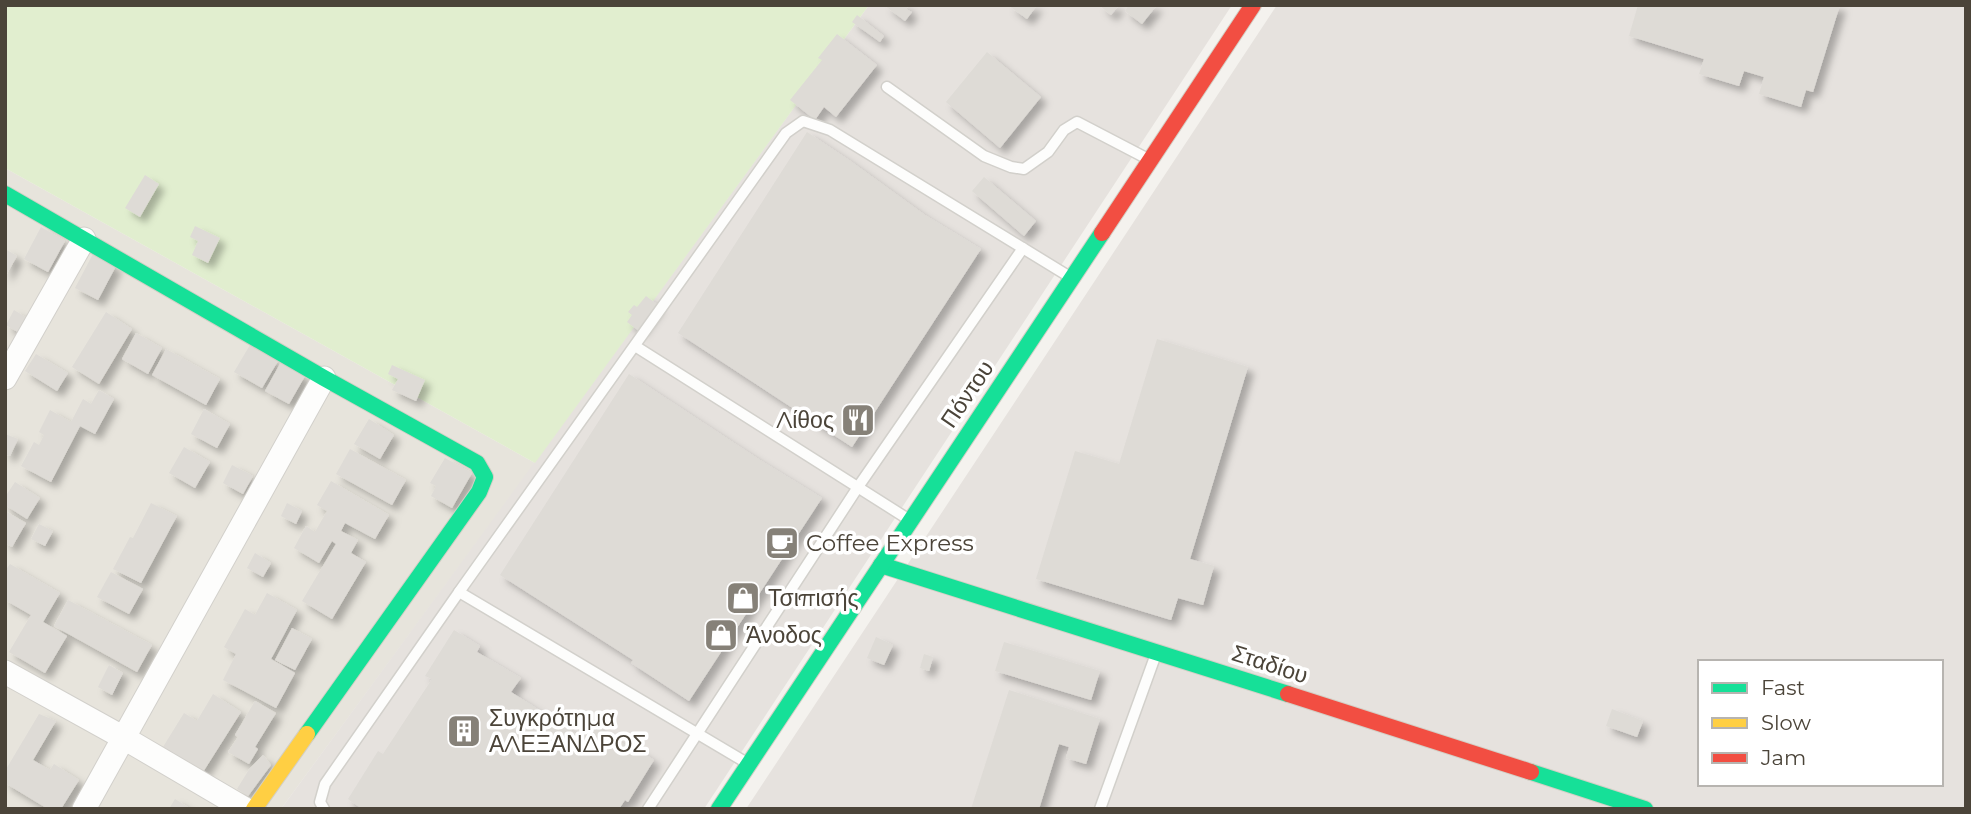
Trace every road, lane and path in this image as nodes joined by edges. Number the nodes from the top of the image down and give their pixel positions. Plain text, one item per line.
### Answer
1 (1254, 5) edge
2 (887, 87) dead end
3 (1150, 161) junction
4 (5, 194) edge
5 (84, 239) junction
6 (1023, 248) junction
7 (1072, 278) junction
8 (635, 346) junction
9 (5, 378) edge
10 (324, 378) junction
11 (858, 487) junction
12 (910, 521) junction
13 (881, 565) junction
14 (459, 592) junction
15 (1157, 652) junction
16 (5, 672) edge
17 (698, 733) junction
18 (124, 738) junction
19 (749, 764) junction
20 (84, 809) edge
21 (245, 809) edge
22 (254, 809) edge
23 (324, 809) edge
24 (648, 809) edge
25 (719, 809) edge
26 (1100, 809) edge
27 (1645, 809) edge

1 - 3 street, Πόντου
2 - 3 lane
3 - 7 street, Πόντου
4 - 5 street
5 - 9 street
5 - 10 street
6 - 7 lane
6 - 8 lane
6 - 11 lane
7 - 12 street, Πόντου
8 - 11 lane
8 - 14 lane
10 - 18 street
10 - 22 street
11 - 12 lane
11 - 17 lane
12 - 13 street, Πόντου
13 - 15 street, Σταδίου
13 - 19 street, Πόντου
14 - 17 lane
14 - 23 lane
15 - 26 lane
15 - 27 street, Σταδίου
16 - 18 street
17 - 19 lane
17 - 24 lane
18 - 20 street
18 - 21 street
19 - 25 street, Πόντου

